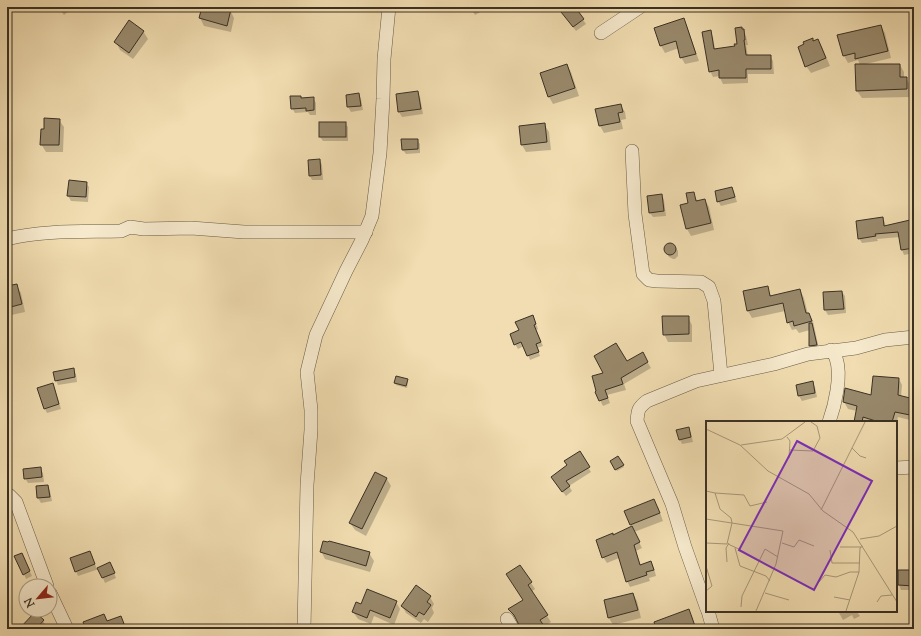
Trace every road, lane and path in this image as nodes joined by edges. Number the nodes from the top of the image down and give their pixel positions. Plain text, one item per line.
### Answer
1 (389, 7) edge
2 (640, 7) edge
3 (601, 33) dead end
4 (632, 152) dead end
5 (366, 232) junction
6 (7, 239) edge
7 (914, 337) edge
8 (831, 350) junction
9 (721, 375) junction
10 (828, 421) edge
11 (914, 467) edge
12 (897, 468) edge
13 (7, 495) edge
14 (44, 578) edge
15 (706, 607) edge
16 (58, 610) edge
17 (708, 612) edge
18 (67, 629) edge
19 (304, 629) edge
20 (713, 629) edge

1 - 5 street
2 - 3 street
4 - 9 street
5 - 6 street
5 - 19 street
7 - 8 street
8 - 9 street
8 - 10 street
9 - 15 street
11 - 12 street
13 - 14 street
16 - 18 street
17 - 20 street

